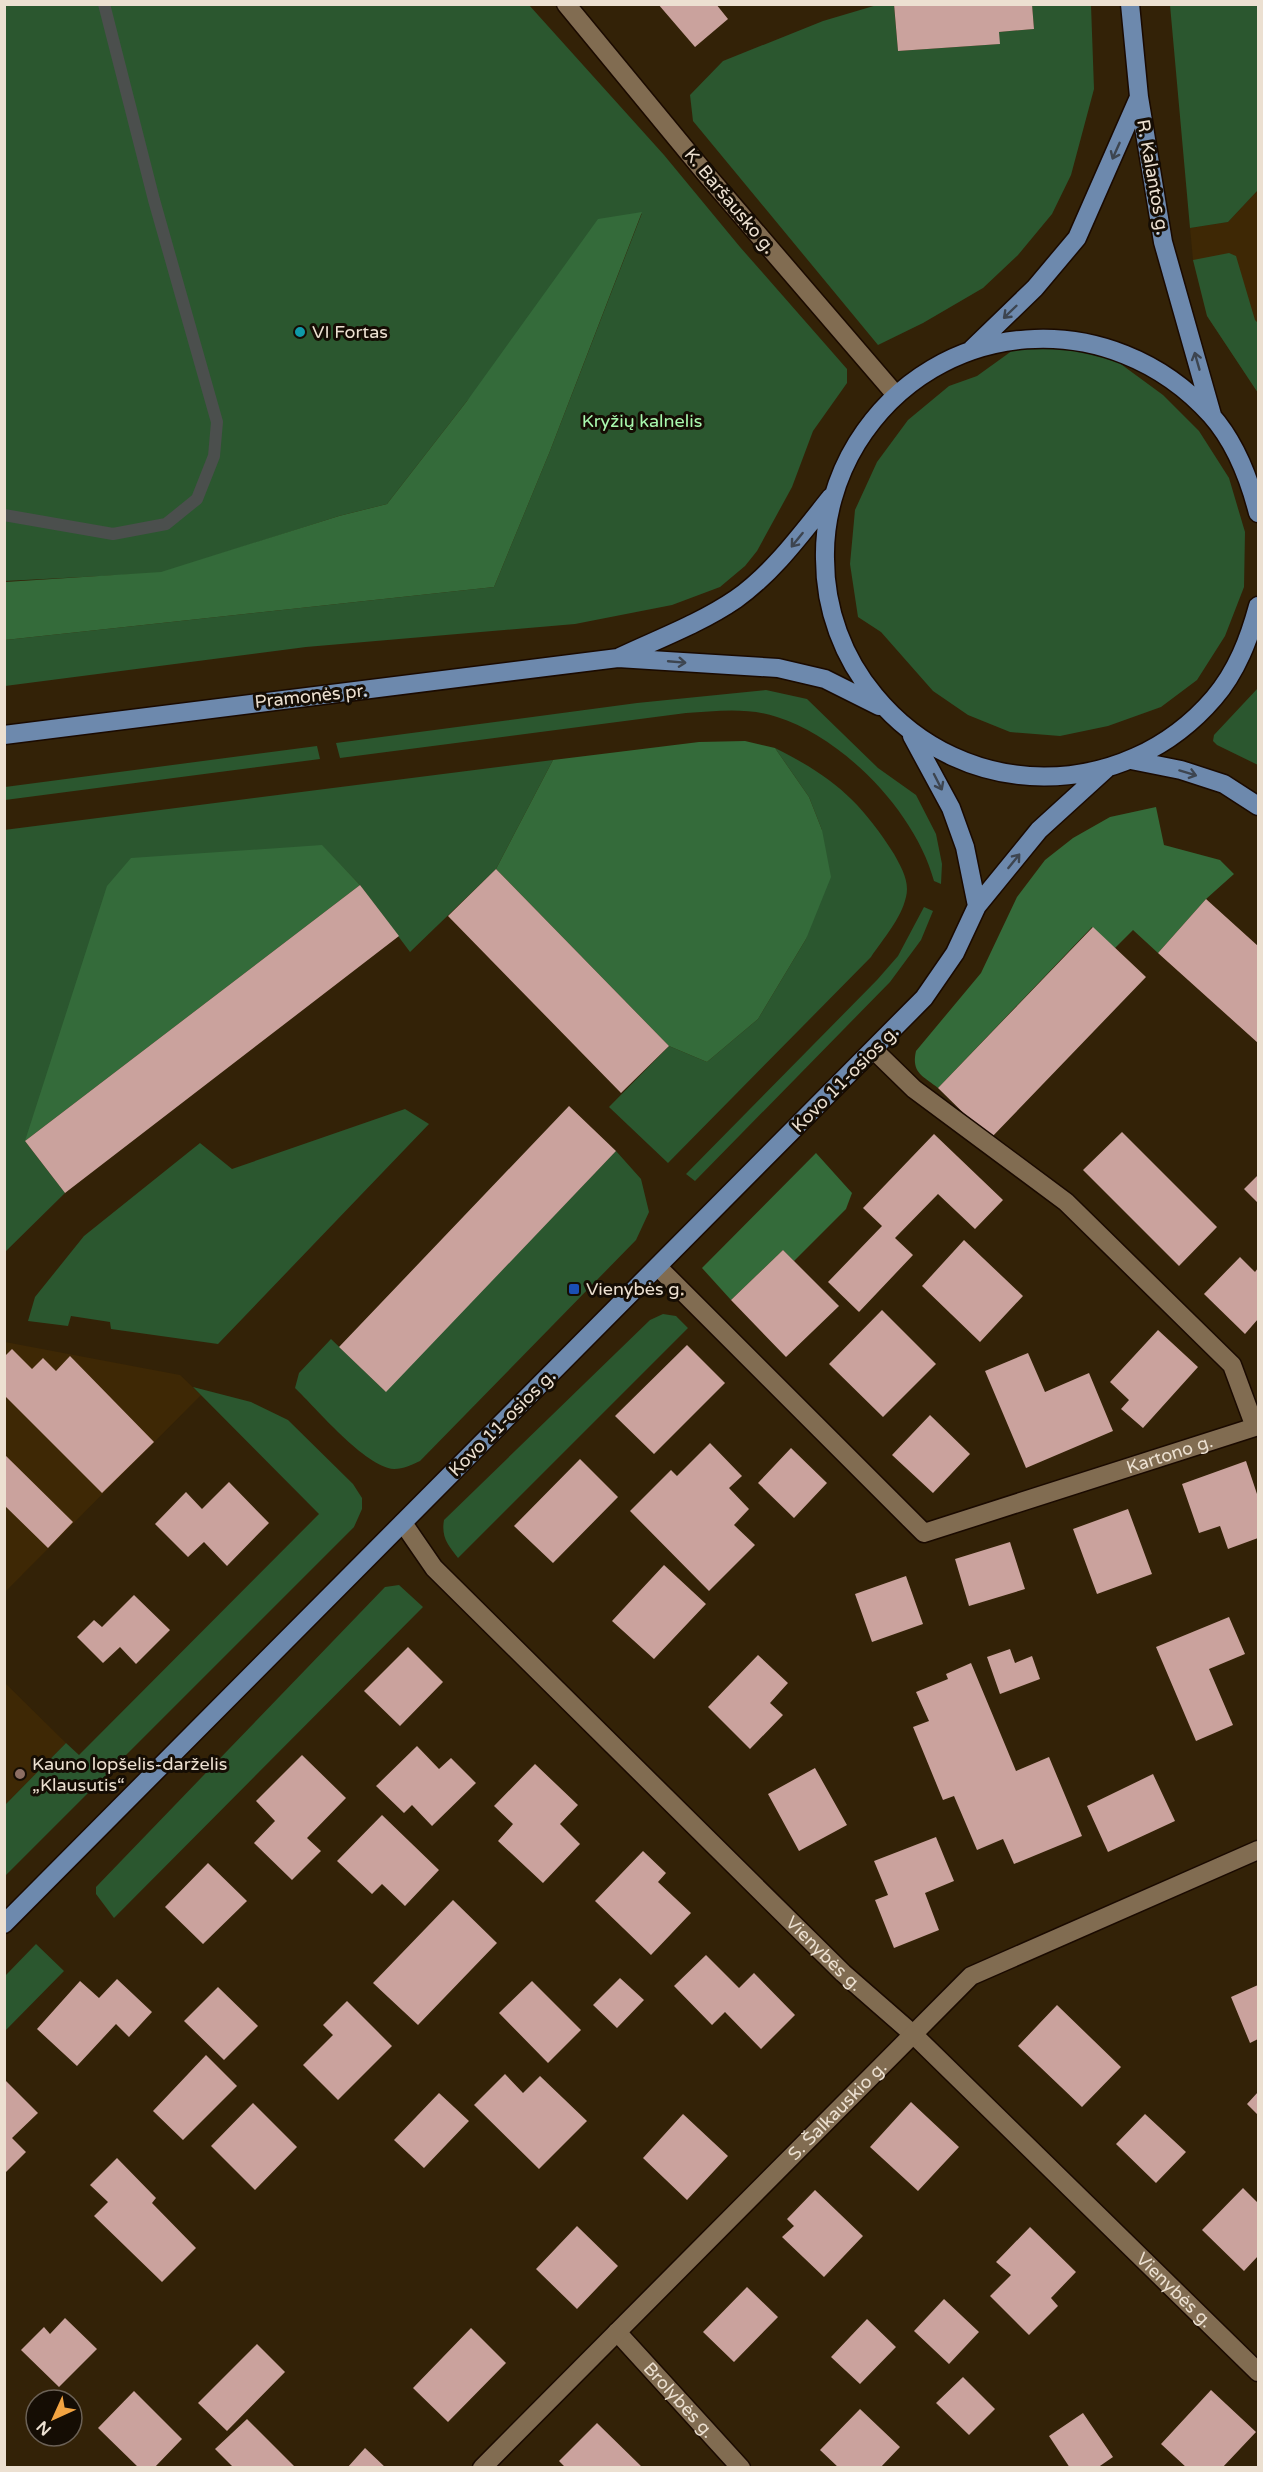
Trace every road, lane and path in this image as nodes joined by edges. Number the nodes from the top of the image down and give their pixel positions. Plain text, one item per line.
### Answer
1 (566, 4) edge
2 (1130, 4) edge
3 (1139, 97) junction
4 (970, 351) junction
5 (896, 395) junction
6 (1213, 417) junction
7 (834, 494) junction
8 (1258, 513) edge
9 (1258, 606) edge
10 (618, 658) junction
11 (886, 709) junction
12 (909, 731) junction
13 (4, 735) edge
14 (1131, 760) junction
15 (1106, 769) junction
16 (1258, 806) edge
17 (977, 906) junction
18 (874, 1050) junction
19 (658, 1267) junction
20 (404, 1522) junction
21 (1258, 1850) edge
22 (4, 1924) edge
23 (914, 2034) junction
24 (618, 2332) junction
25 (1258, 2372) edge
26 (482, 2468) edge
27 (741, 2468) edge

1 - 5 street, K. Baršausko g.
2 - 3 main road
3 -> 4 main road, R. Kalantos g.
6 -> 3 main road, R. Kalantos g.
4 - 5 main road
4 - 6 main road
5 - 7 main road
6 - 8 main road
7 -> 10 main road, Pramonės pr.
7 - 11 main road
9 - 14 main road
10 -> 11 main road, Pramonės pr.
10 - 13 main road, Pramonės pr.
11 - 12 main road
12 - 15 main road
12 -> 17 main road
14 - 15 main road
14 -> 16 main road
17 -> 15 main road, Kovo 11-osios g.
17 - 18 main road, Kovo 11-osios g.
18 - 19 main road, Kovo 11-osios g.
18 - 19 street, Kartono g.
19 - 20 main road, Kovo 11-osios g.
20 - 22 main road, Kovo 11-osios g.
20 - 23 street, Vienybės g.
21 - 23 street, S. Šalkauskio g.
23 - 24 street, S. Šalkauskio g.
23 - 25 street, Vienybės g.
24 - 26 street, S. Šalkauskio g.
24 - 27 street, Brolybės g.

